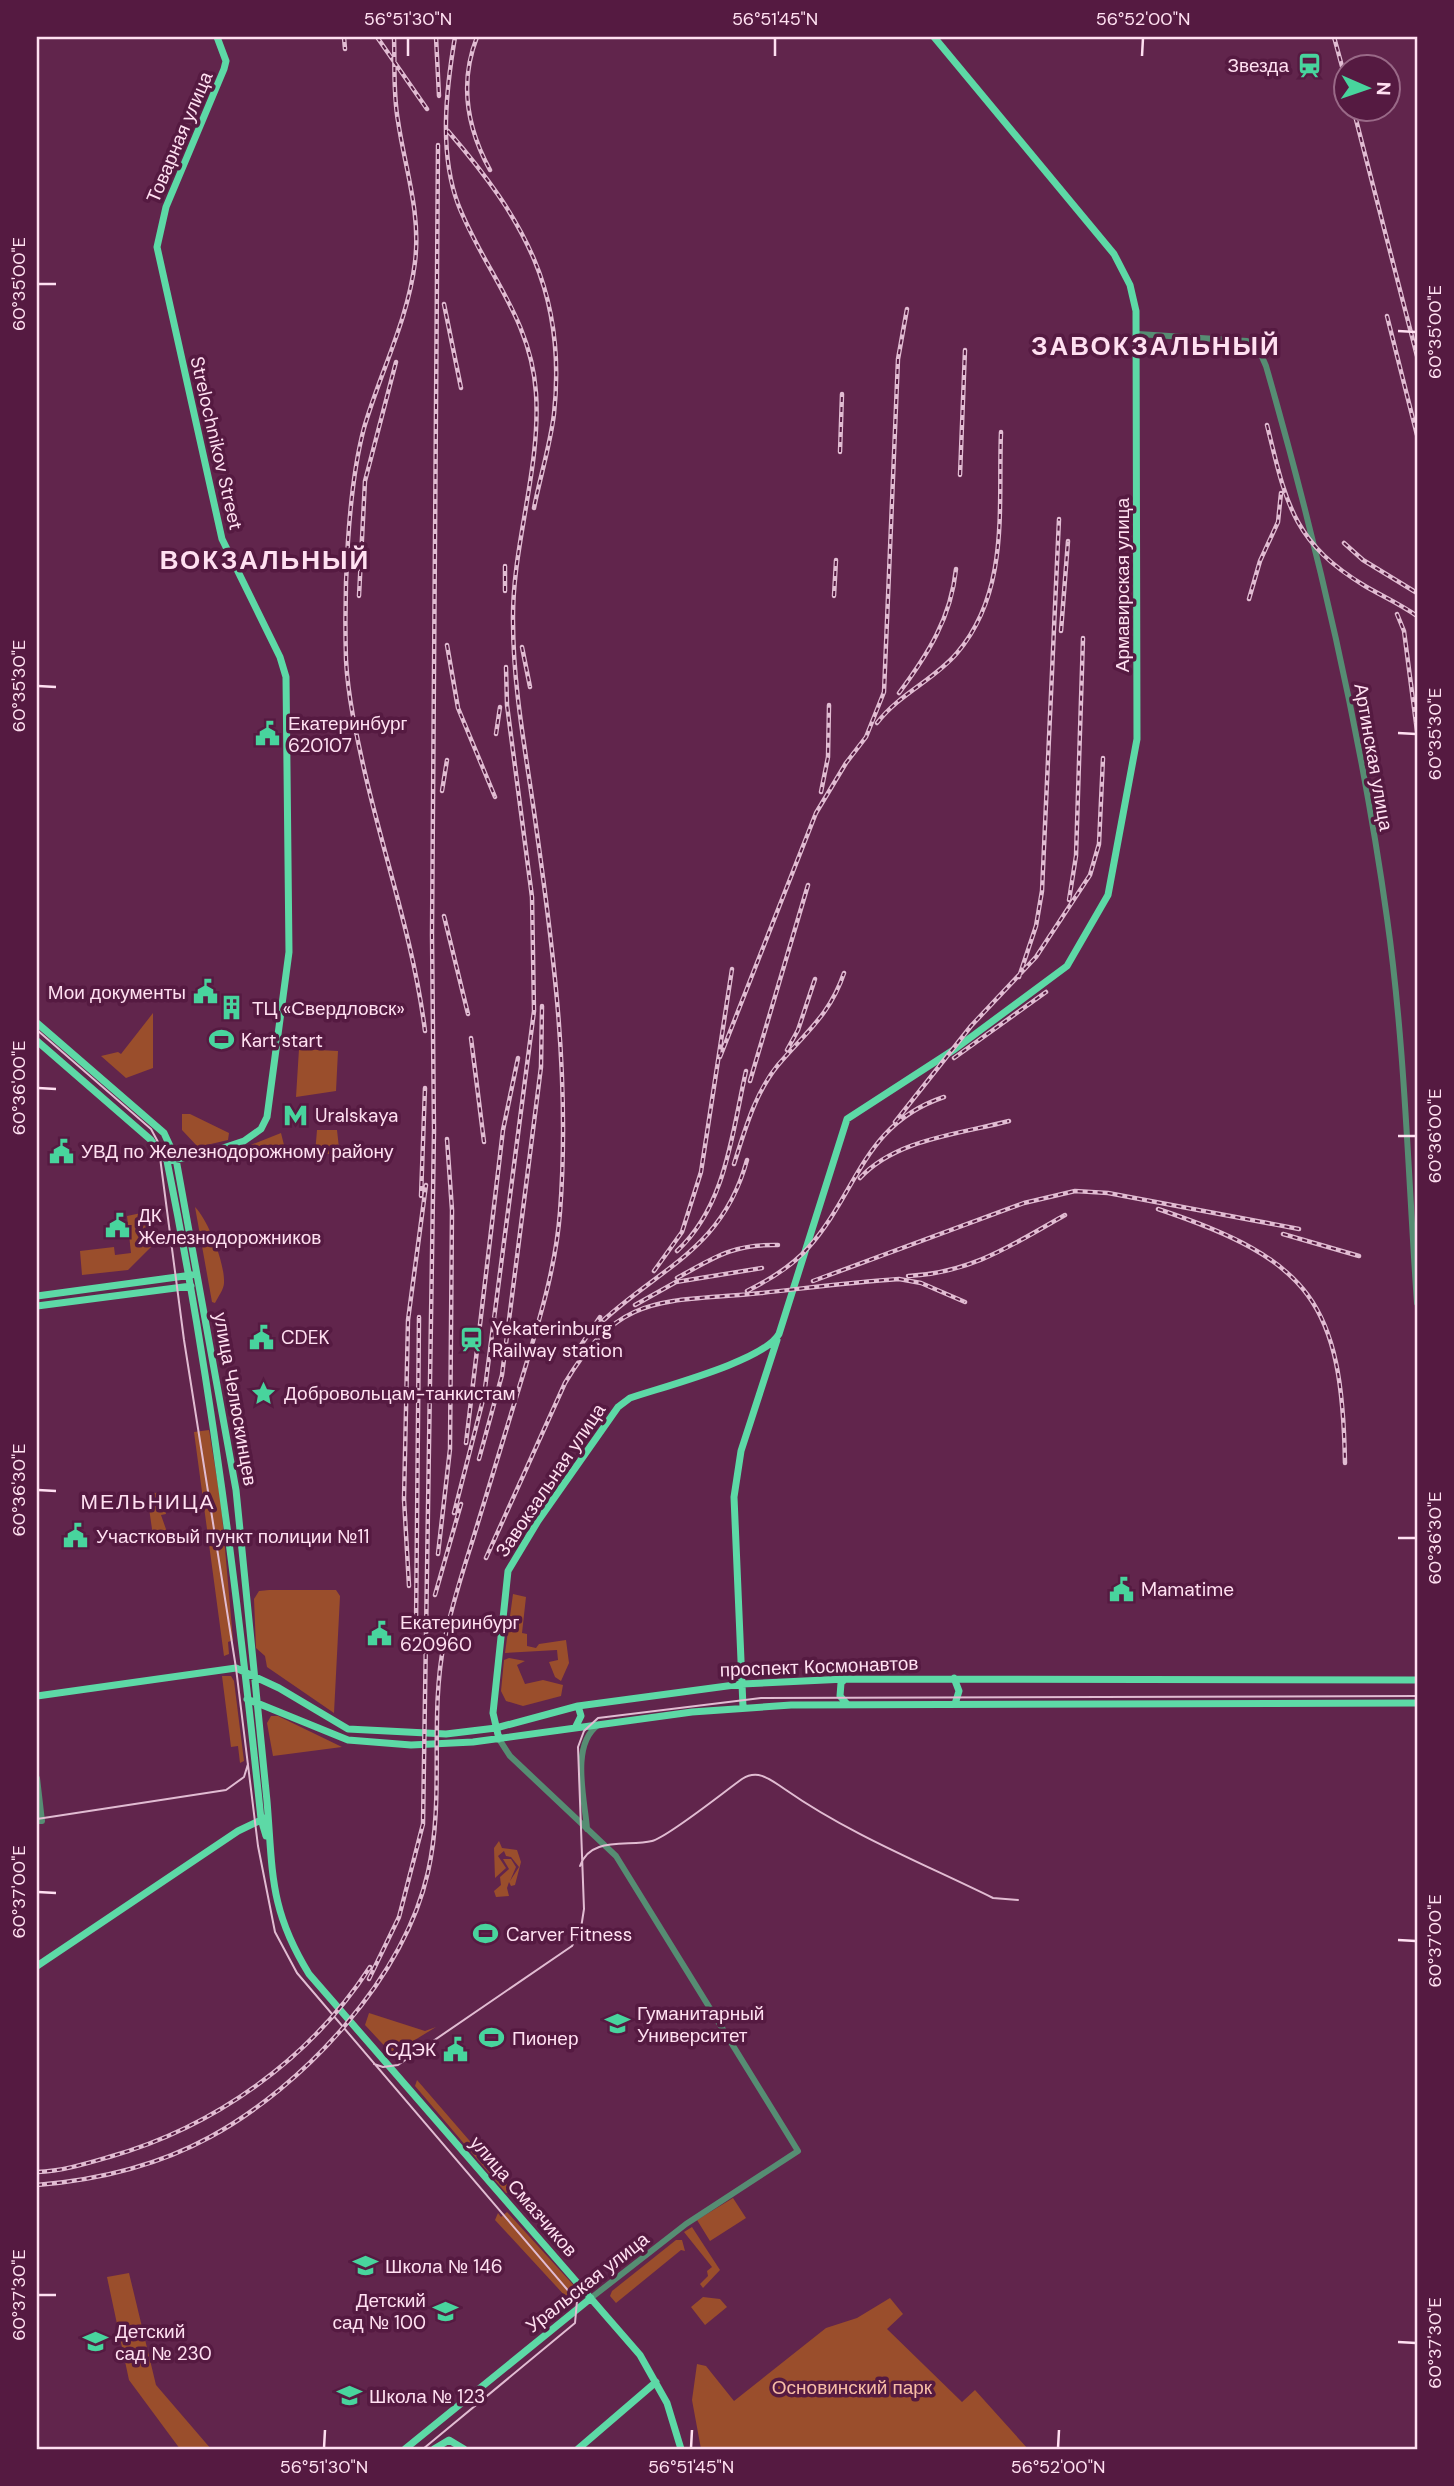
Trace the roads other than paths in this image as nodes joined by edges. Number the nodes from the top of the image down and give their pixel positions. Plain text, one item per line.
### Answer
1 (217, 37) edge
2 (934, 37) edge
3 (160, 225) joint
4 (1138, 334) junction
5 (37, 1023) edge
6 (37, 1041) edge
7 (176, 1159) junction
8 (167, 1161) junction
9 (197, 1274) junction
10 (187, 1275) junction
11 (199, 1285) junction
12 (189, 1286) junction
13 (37, 1296) edge
14 (1417, 1303) edge
15 (37, 1306) edge
16 (779, 1334) junction
17 (743, 1359) junction
18 (764, 1381) junction
19 (243, 1670) junction
20 (254, 1675) junction
21 (954, 1678) junction
22 (846, 1679) junction
23 (1417, 1680) edge
24 (742, 1684) junction
25 (37, 1696) edge
26 (247, 1699) junction
27 (955, 1703) junction
28 (1417, 1703) edge
29 (257, 1704) junction
30 (848, 1704) junction
31 (578, 1706) junction
32 (743, 1707) junction
33 (601, 1723) junction
34 (576, 1726) junction
35 (496, 1728) junction
36 (499, 1739) junction
37 (37, 1778) edge
38 (39, 1817) edge
39 (265, 1818) junction
40 (587, 1829) junction
41 (37, 1966) edge
42 (363, 2035) joint
43 (591, 2298) junction
44 (656, 2382) junction
45 (405, 2449) edge
46 (434, 2449) edge
47 (464, 2449) edge
48 (578, 2449) edge
49 (681, 2449) edge

1 - 3 main road, Товарная улица
2 - 4 main road, Армавирская улица
3 - 7 main road, Strelochnikov Street
4 - 14 street, Артинская улица
4 - 16 main road, Армавирская улица
5 - 7 main road, улица Челюскинцев
6 - 8 main road
7 - 8 main road, Strelochnikov Street
7 - 9 main road, улица Челюскинцев
8 - 10 main road, улица Челюскинцев
9 - 10 main road
9 - 11 main road, улица Челюскинцев
10 - 12 main road, улица Челюскинцев
10 - 13 main road
11 - 12 main road
11 - 20 main road, улица Челюскинцев
12 - 15 main road
12 - 19 main road, улица Челюскинцев
16 - 17 main road, Завокзальная улица
16 - 18 main road
17 - 18 main road
17 - 35 main road, Завокзальная улица
18 - 24 main road
19 - 20 main road, проспект Космонавтов
19 - 25 main road
19 - 26 main road, улица Челюскинцев
20 - 29 main road, улица Челюскинцев
20 - 35 main road, проспект Космонавтов
21 - 22 main road, проспект Космонавтов
21 - 23 main road, проспект Космонавтов
21 - 27 main road
22 - 24 main road, проспект Космонавтов
22 - 30 main road
24 - 31 main road, проспект Космонавтов
24 - 32 main road
26 - 29 main road, проспект Космонавтов
26 - 39 main road, улица Челюскинцев
27 - 28 main road, проспект Космонавтов
27 - 30 main road, проспект Космонавтов
29 - 36 main road, проспект Космонавтов
29 - 39 main road, улица Челюскинцев
30 - 32 main road, проспект Космонавтов
31 - 34 main road
31 - 35 main road, проспект Космонавтов
32 - 33 main road, проспект Космонавтов
33 - 34 main road, проспект Космонавтов
33 - 40 street
34 - 36 main road, проспект Космонавтов
35 - 36 main road, Завокзальная улица
36 - 40 street
37 - 38 street
39 - 41 main road
39 - 42 main road, улица Челюскинцев
40 - 43 street, Уральская улица
42 - 43 main road, улица Смазчиков
43 - 44 main road, улица Смазчиков
43 - 45 main road, Уральская улица
44 - 48 main road
44 - 49 main road, улица Смазчиков
46 - 47 main road

